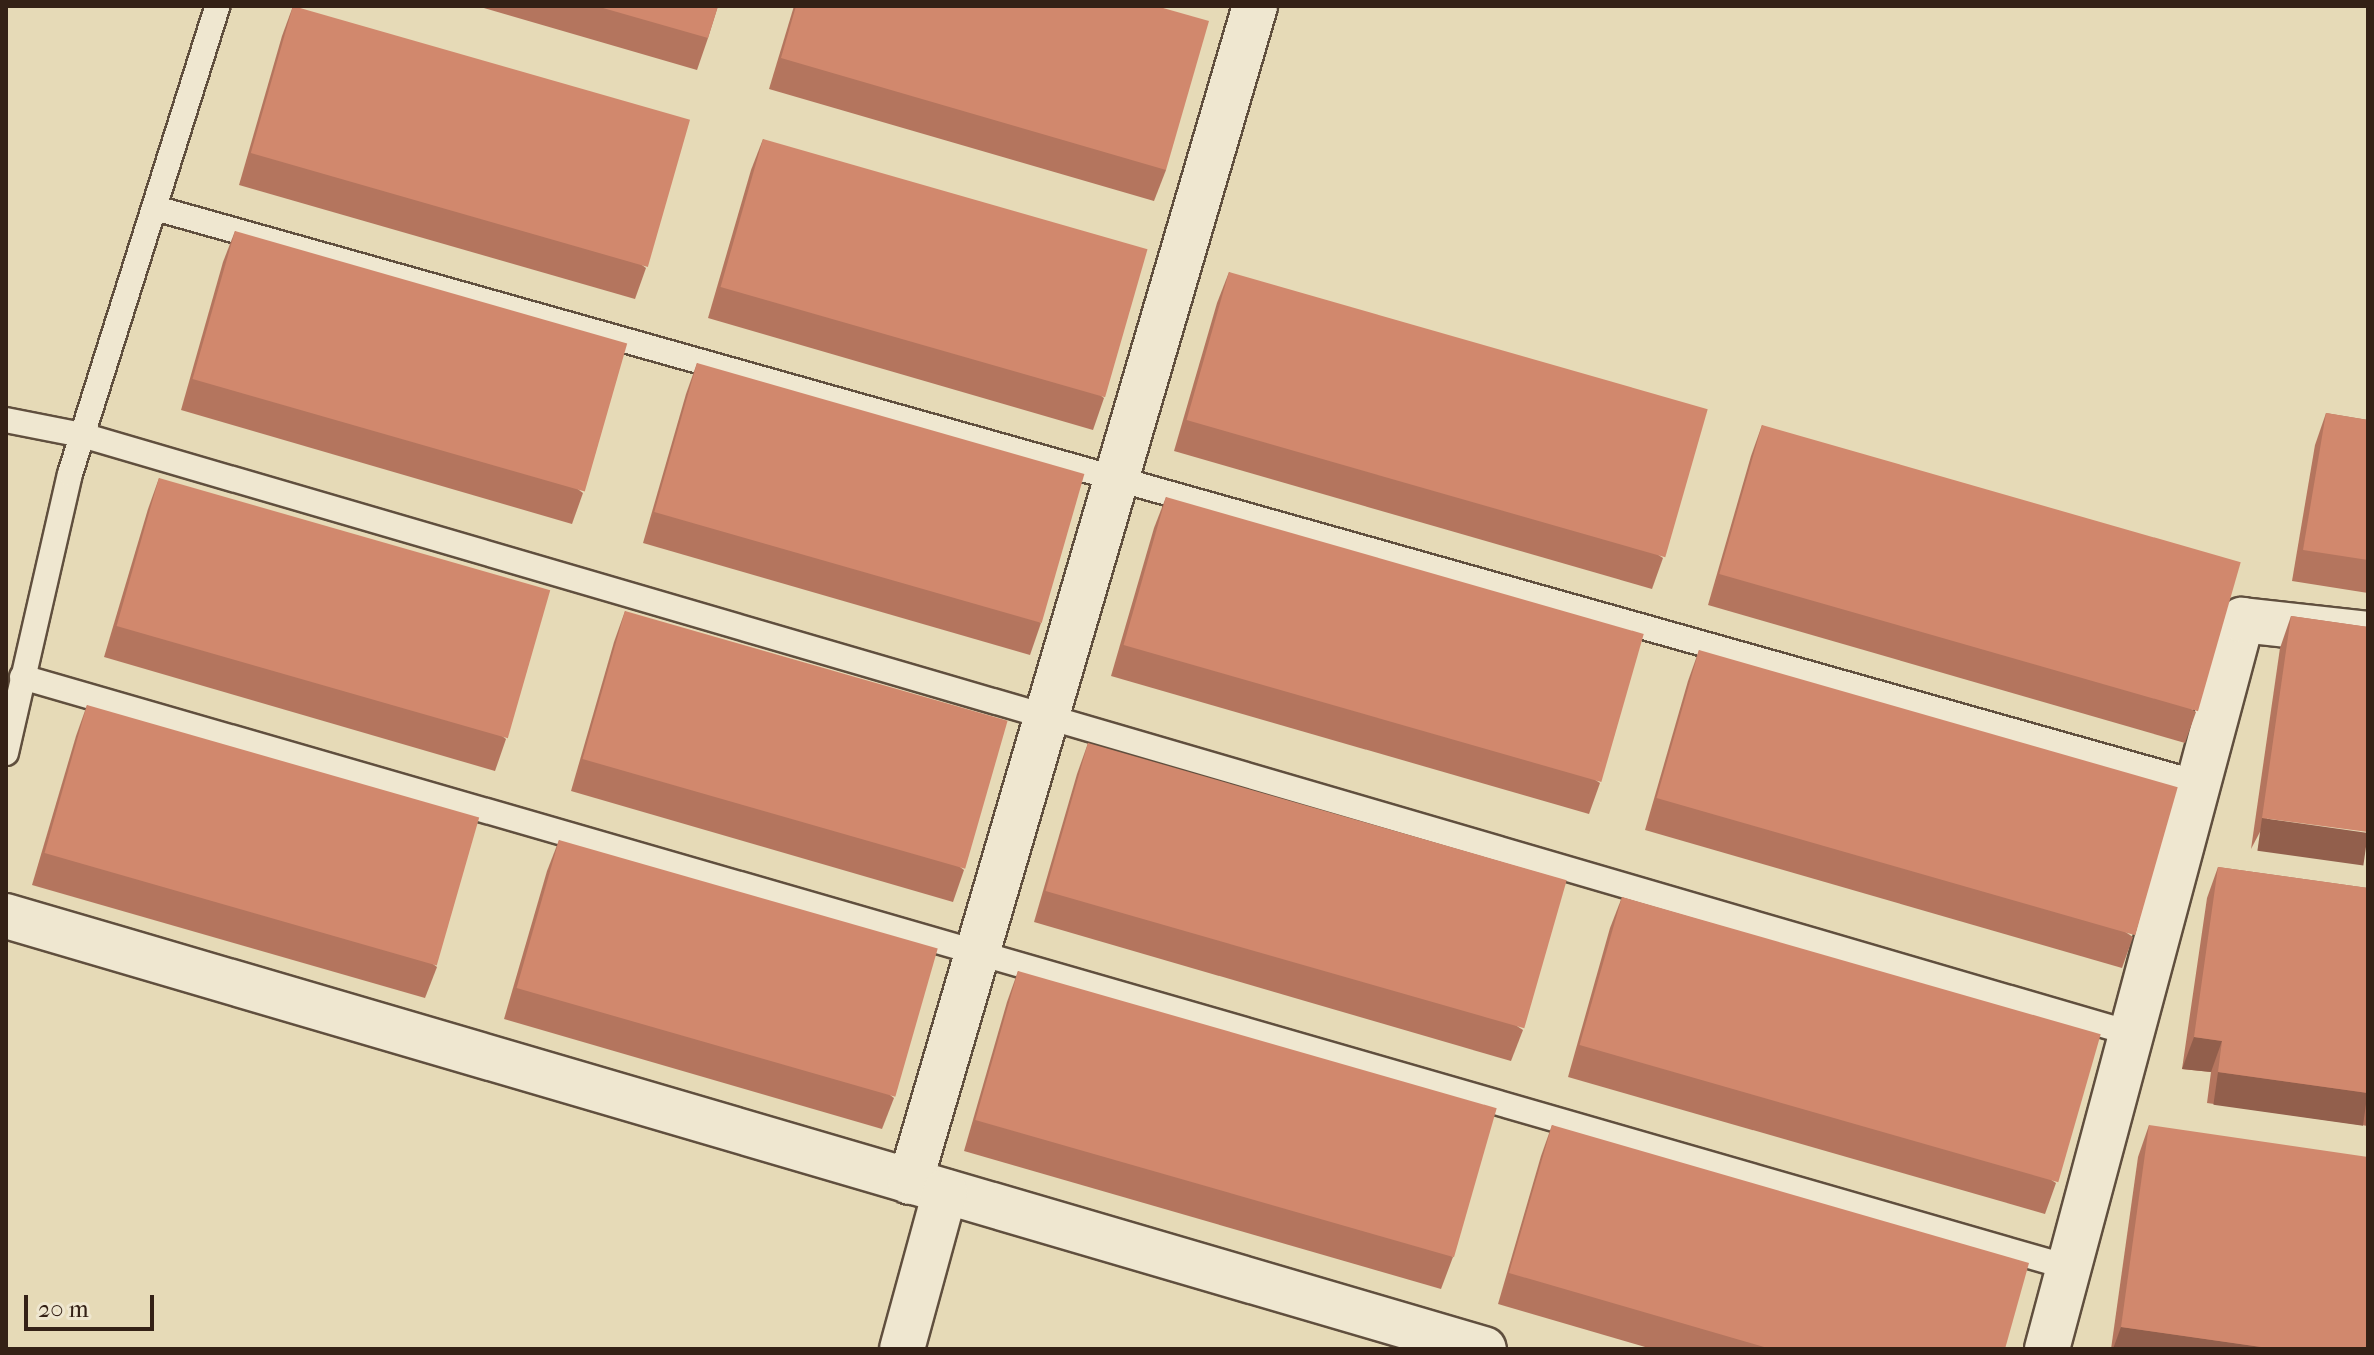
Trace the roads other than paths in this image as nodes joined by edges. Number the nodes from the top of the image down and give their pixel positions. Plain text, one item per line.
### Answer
1 (218, 6) edge
2 (1255, 6) edge
3 (155, 208) junction
4 (6, 420) edge
5 (82, 435) junction
6 (1116, 478) junction
7 (2368, 634) edge
8 (22, 677) junction
9 (1046, 717) junction
10 (6, 753) edge
11 (2198, 783) junction
12 (6, 916) edge
13 (977, 952) junction
14 (2133, 1034) junction
15 (927, 1187) junction
16 (2071, 1268) junction
17 (902, 1349) edge
18 (1484, 1349) edge
19 (2047, 1349) edge

1 - 3 lane
2 - 6 street
3 - 5 lane
3 - 6 lane
4 - 5 lane
5 - 8 lane
5 - 9 lane
6 - 9 street
6 - 11 lane
7 - 11 street
8 - 10 lane
8 - 13 lane
9 - 13 street
9 - 14 lane
11 - 14 street
12 - 15 street
13 - 15 street
13 - 16 lane
14 - 16 street
15 - 17 street
15 - 18 street
16 - 19 street

